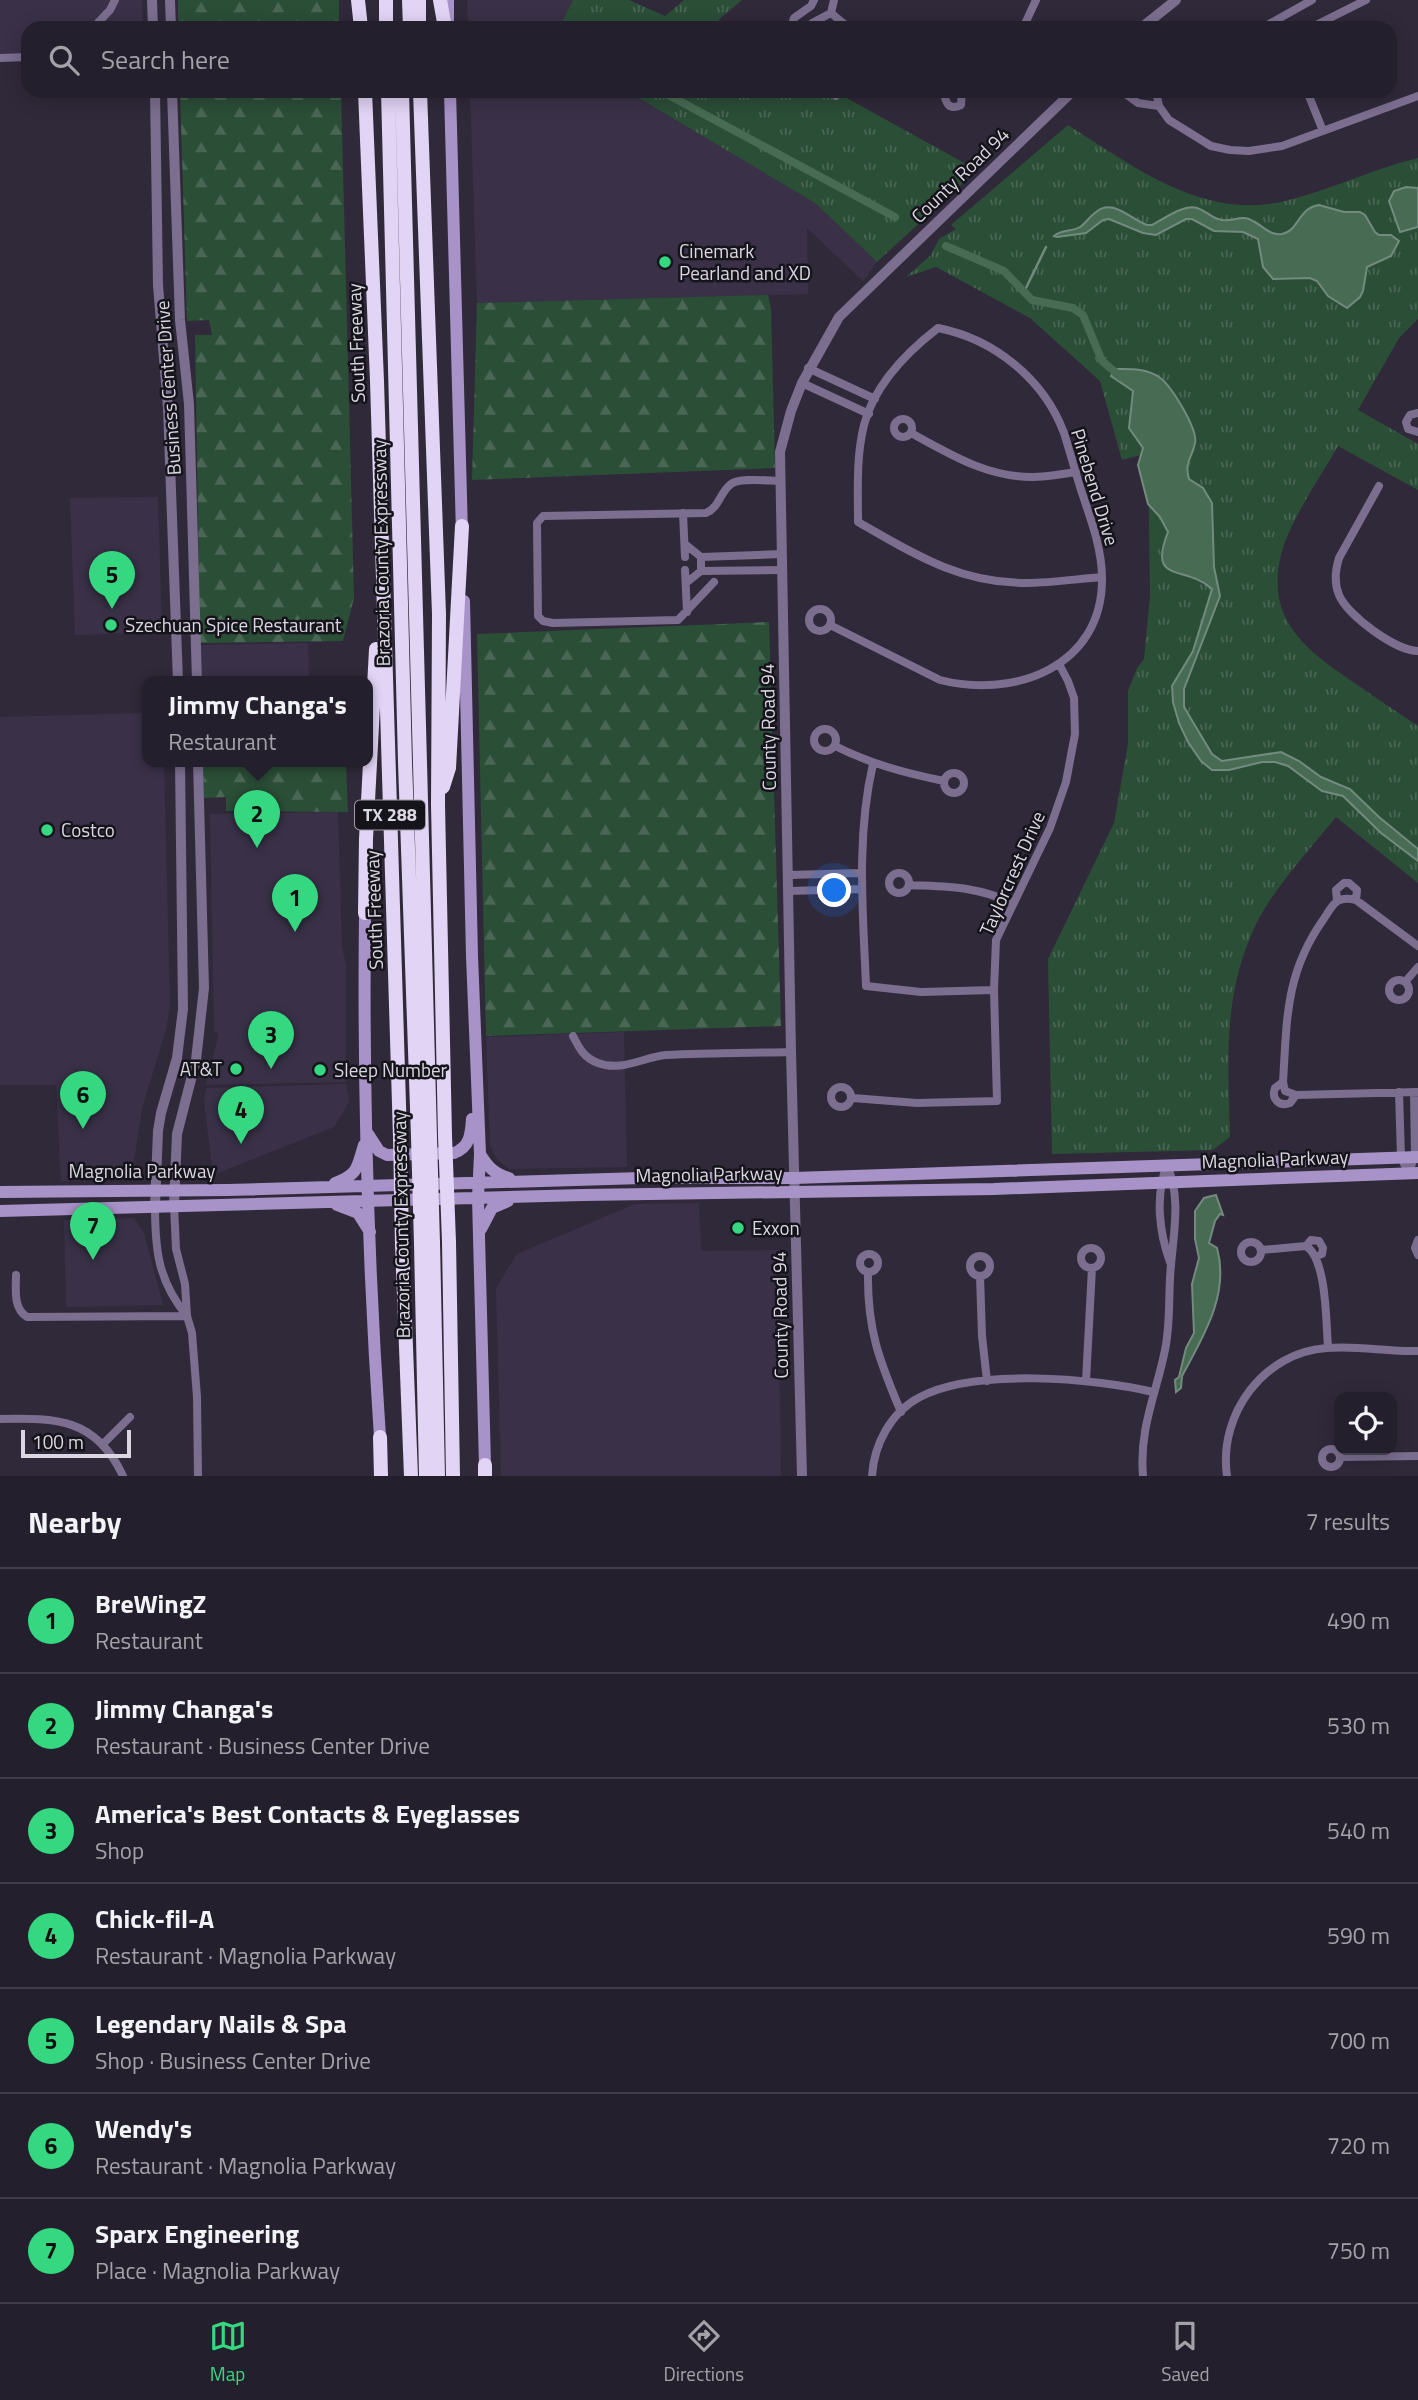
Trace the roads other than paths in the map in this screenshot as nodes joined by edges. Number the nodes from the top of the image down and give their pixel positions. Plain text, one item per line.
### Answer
1 (115, 0) edge
2 (152, 0) edge
3 (170, 0) edge
4 (358, 0) edge
5 (366, 0) edge
6 (386, 0) edge
7 (400, 0) edge
8 (409, 0) edge
9 (419, 0) edge
10 (440, 0) edge
11 (448, 0) edge
12 (814, 0) edge
13 (834, 0) edge
14 (1036, 0) edge
15 (1176, 0) edge
16 (1312, 0) edge
17 (1360, 2) edge
18 (831, 13) junction
19 (100, 21) edge
20 (153, 21) edge
21 (171, 21) edge
22 (362, 21) edge
23 (364, 21) edge
24 (386, 21) edge
25 (400, 21) edge
26 (410, 21) edge
27 (419, 21) edge
28 (445, 21) edge
29 (447, 21) edge
30 (793, 21) edge
31 (816, 21) edge
32 (841, 21) edge
33 (1026, 21) edge
34 (1150, 21) edge
35 (1280, 21) edge
36 (1323, 21) edge
37 (21, 57) edge
38 (0, 58) edge
39 (1418, 96) edge
40 (155, 98) edge
41 (172, 98) edge
42 (365, 98) edge
43 (388, 98) edge
44 (402, 98) edge
45 (413, 98) edge
46 (421, 98) edge
47 (450, 98) edge
48 (945, 98) edge
49 (962, 98) edge
50 (1066, 98) edge
51 (1130, 98) edge
52 (1157, 98) edge
53 (1310, 98) edge
54 (1159, 106) junction
55 (1323, 131) junction
56 (422, 150) junction
57 (184, 357) junction
58 (164, 359) junction
59 (808, 368) junction
60 (802, 383) junction
61 (875, 399) junction
62 (869, 414) junction
63 (1418, 414) edge
64 (1418, 432) edge
65 (911, 433) dead end
66 (1076, 472) junction
67 (192, 479) junction
68 (171, 480) junction
69 (781, 481) junction
70 (1379, 486) dead end
71 (380, 494) junction
72 (683, 513) junction
73 (462, 526) junction
74 (685, 544) junction
75 (782, 554) junction
76 (685, 557) dead end
77 (701, 557) junction
78 (685, 570) dead end
79 (783, 570) junction
80 (701, 571) junction
81 (1102, 577) junction
82 (714, 582) dead end
83 (686, 583) junction
84 (687, 612) junction
85 (830, 625) dead end
86 (177, 644) junction
87 (196, 649) junction
88 (1418, 652) edge
89 (1059, 664) junction
90 (178, 676) edge
91 (197, 676) edge
92 (373, 718) edge
93 (835, 746) dead end
94 (873, 764) junction
95 (180, 767) edge
96 (198, 767) edge
97 (370, 767) edge
98 (944, 781) dead end
99 (438, 805) junction
100 (199, 813) junction
101 (181, 814) junction
102 (861, 873) junction
103 (788, 875) junction
104 (909, 885) dead end
105 (862, 889) junction
106 (788, 891) junction
107 (1341, 899) junction
108 (1356, 900) junction
109 (1013, 903) junction
110 (365, 913) joint
111 (1418, 946) edge
112 (1418, 967) edge
113 (1405, 982) dead end
114 (204, 988) junction
115 (183, 989) junction
116 (994, 990) junction
117 (573, 1036) dead end
118 (791, 1052) junction
119 (1284, 1087) junction
120 (478, 1091) junction
121 (1399, 1092) junction
122 (1416, 1092) edge
123 (1296, 1095) junction
124 (852, 1098) dead end
125 (368, 1133) junction
126 (431, 1137) junction
127 (480, 1154) junction
128 (1401, 1157) junction
129 (1417, 1157) edge
130 (1167, 1165) junction
131 (977, 1172) junction
132 (1413, 1173) edge
133 (696, 1178) junction
134 (478, 1181) junction
135 (523, 1181) junction
136 (1160, 1182) junction
137 (1174, 1182) junction
138 (369, 1184) junction
139 (794, 1185) junction
140 (328, 1186) junction
141 (978, 1189) junction
142 (155, 1191) junction
143 (174, 1191) junction
144 (0, 1192) edge
145 (646, 1194) junction
146 (523, 1197) junction
147 (478, 1198) junction
148 (370, 1200) junction
149 (323, 1202) junction
150 (174, 1205) junction
151 (155, 1206) junction
152 (0, 1211) edge
153 (370, 1232) junction
154 (479, 1236) junction
155 (1418, 1240) edge
156 (427, 1244) junction
157 (1261, 1250) dead end
158 (1418, 1255) edge
159 (1171, 1265) junction
160 (1092, 1268) dead end
161 (868, 1272) dead end
162 (16, 1275) dead end
163 (980, 1276) dead end
164 (187, 1316) junction
165 (1328, 1348) junction
166 (1418, 1351) edge
167 (987, 1381) junction
168 (1086, 1381) junction
169 (1153, 1392) junction
170 (901, 1412) junction
171 (130, 1417) dead end
172 (0, 1419) edge
173 (380, 1437) joint
174 (103, 1444) junction
175 (1418, 1455) edge
176 (1341, 1457) dead end
177 (485, 1471) edge
178 (123, 1476) edge
179 (198, 1476) edge
180 (381, 1476) edge
181 (411, 1476) edge
182 (426, 1476) edge
183 (438, 1476) edge
184 (453, 1476) edge
185 (802, 1476) edge
186 (872, 1476) edge
187 (1143, 1476) edge
188 (1227, 1476) edge

1 - 19 street
2 - 20 street
3 - 21 street
4 - 22 highway
5 - 23 highway
6 - 24 highway
7 - 25 highway
8 - 26 highway
9 - 27 highway
10 - 28 highway
11 - 29 main road
12 - 30 street
13 - 18 street
14 - 33 street
15 - 34 street
16 - 35 street
17 - 36 street
18 - 31 street
18 - 32 street
37 - 38 street
39 - 55 street
40 - 58 street, Business Center Drive
41 - 57 street, Business Center Drive
42 - 71 highway, South Freeway / TX 288
43 - 126 highway, Brazoria County Expressway
44 - 126 highway, Brazoria County Expressway
45 - 56 highway
46 - 56 highway, TX 288
47 - 73 main road
48 - 49 street
50 - 59 street, County Road 94
51 - 54 street
52 - 54 street
53 - 55 street
54 - 55 street
56 - 99 highway, TX 288
57 - 58 street
57 - 67 street, Business Center Drive
58 - 68 street, Business Center Drive
59 - 60 street, County Road 94
59 - 61 street
60 - 62 street
60 - 69 street, County Road 94
61 - 62 street
61 - 66 street, Pinebend Drive
62 - 81 street
63 - 64 street
65 - 66 street
66 - 81 street, Pinebend Drive
67 - 68 street
67 - 87 street, Business Center Drive
68 - 86 street, Business Center Drive
69 - 72 street
69 - 75 street, County Road 94
70 - 88 street
71 - 92 highway
71 - 181 highway, South Freeway / TX 288, bridge
72 - 74 street
72 - 84 street
73 - 99 highway
73 - 120 main road
74 - 76 street
74 - 77 street
75 - 77 street
75 - 79 street, County Road 94
77 - 80 street
78 - 83 street
79 - 80 street
79 - 103 street, County Road 94
80 - 83 street
81 - 89 street, Pinebend Drive
82 - 84 street
83 - 84 street
85 - 89 street
86 - 87 street
86 - 90 street, Business Center Drive
87 - 91 street, Business Center Drive
89 - 109 street, Taylorcrest Drive
93 - 94 street
94 - 98 street
94 - 102 street
95 - 101 street
96 - 100 street
97 - 110 highway
99 - 126 highway, TX 288
100 - 101 street
100 - 114 street
101 - 115 street
102 - 103 street
102 - 105 street
103 - 106 street, County Road 94
104 - 109 street
105 - 106 street
105 - 116 street
106 - 118 street, County Road 94
107 - 108 street
107 - 108 street
107 - 119 street
108 - 111 street
109 - 116 street, Taylorcrest Drive
110 - 125 main road
112 - 113 street
114 - 115 street
114 - 143 street
115 - 142 street
116 - 124 street, Taylorcrest Drive
117 - 118 street
118 - 139 street, County Road 94
119 - 123 street
119 - 123 street
120 - 125 main road
120 - 127 main road
121 - 122 street
121 - 123 street
121 - 128 street
122 - 129 street
125 - 138 main road
125 - 140 main road
126 - 156 highway, Brazoria County Expressway, bridge
126 - 184 highway, TX 288, bridge
127 - 134 main road
127 - 135 main road
128 - 129 main road, Magnolia Parkway
128 - 130 main road, Magnolia Parkway
128 - 132 street
129 - 132 street
130 - 131 main road, Magnolia Parkway
130 - 136 street
130 - 137 street
131 - 139 main road, Magnolia Parkway
131 - 141 main road
132 - 137 main road, Magnolia Parkway
133 - 135 main road, Magnolia Parkway
133 - 139 main road, Magnolia Parkway
133 - 145 main road
134 - 135 main road, Magnolia Parkway
134 - 138 main road, Magnolia Parkway
134 - 147 main road
136 - 137 main road, Magnolia Parkway
136 - 141 main road, Magnolia Parkway
136 - 159 street
137 - 159 street
138 - 140 main road, Magnolia Parkway
138 - 148 main road
139 - 141 main road, Magnolia Parkway
139 - 145 main road, Magnolia Parkway
139 - 185 street, County Road 94
140 - 143 main road, Magnolia Parkway
142 - 143 main road, Magnolia Parkway
142 - 144 main road, Magnolia Parkway
142 - 151 street
143 - 150 street
145 - 146 main road, Magnolia Parkway
146 - 147 main road, Magnolia Parkway
146 - 154 main road
147 - 148 main road, Magnolia Parkway
147 - 154 main road
148 - 149 main road, Magnolia Parkway
148 - 153 main road
149 - 150 main road, Magnolia Parkway
149 - 153 main road
150 - 151 main road, Magnolia Parkway
150 - 164 street
151 - 152 main road, Magnolia Parkway
151 - 164 street
153 - 173 main road
154 - 177 main road
155 - 158 street
156 - 182 highway, Brazoria County Expressway
156 - 183 highway, Brazoria County Expressway
157 - 165 street
159 - 169 street
160 - 168 street
161 - 170 street
162 - 164 street
163 - 167 street
164 - 179 street
165 - 166 street
165 - 188 street
167 - 168 street
167 - 170 street
168 - 169 street
169 - 187 street
170 - 186 street
171 - 174 street
172 - 174 street
173 - 180 highway
174 - 178 street
175 - 176 street

